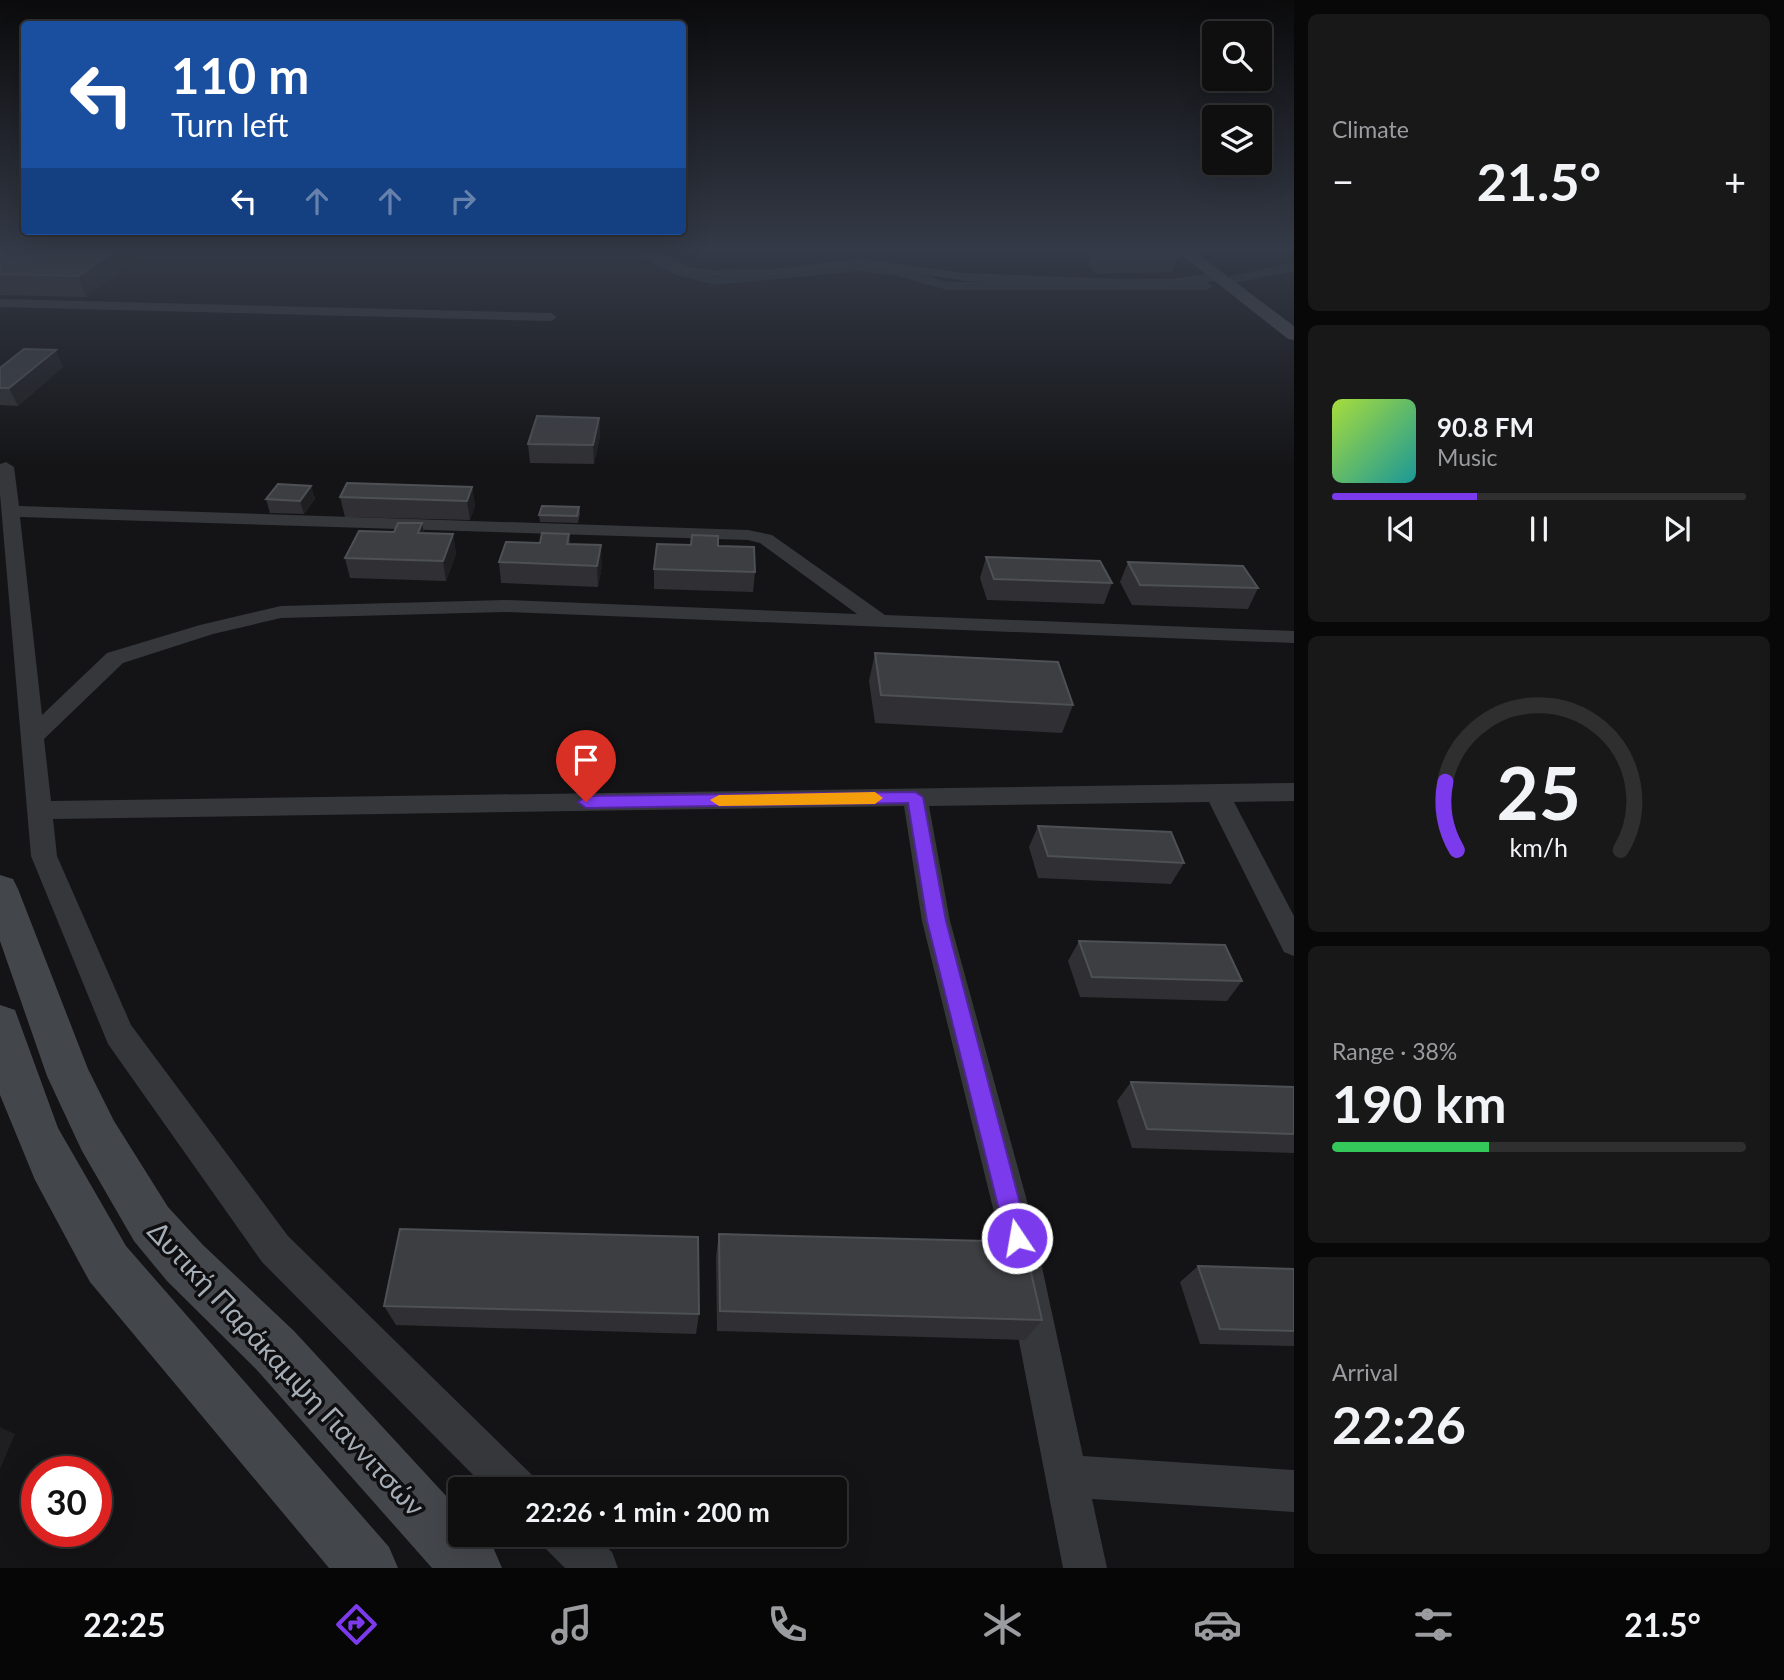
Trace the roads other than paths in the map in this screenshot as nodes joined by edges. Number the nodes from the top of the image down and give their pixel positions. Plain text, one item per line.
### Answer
1 (1278, 322) edge
2 (1294, 335) edge
3 (6, 467) dead end
4 (10, 511) junction
5 (880, 621) junction
6 (1294, 637) edge
7 (31, 738) junction
8 (1294, 792) edge
9 (1217, 793) junction
10 (915, 797) junction
11 (38, 810) junction
12 (0, 889) edge
13 (1294, 944) edge
14 (0, 1023) edge
15 (1066, 1476) junction
16 (504, 1477) edge
17 (1294, 1491) edge
18 (574, 1547) edge
19 (368, 1568) edge
20 (472, 1568) edge
21 (596, 1568) edge
22 (1085, 1568) edge

1 - 2 main road
3 - 4 street
4 - 5 street
4 - 7 street
5 - 6 street
5 - 7 street
7 - 11 street
8 - 9 street
9 - 10 street
9 - 13 street
10 - 11 street
10 - 15 street
11 - 16 street
12 - 20 main road, Δυτική Παράκαμψη Γιαννιτσών
14 - 19 main road
15 - 17 street
15 - 22 street
18 - 21 street

